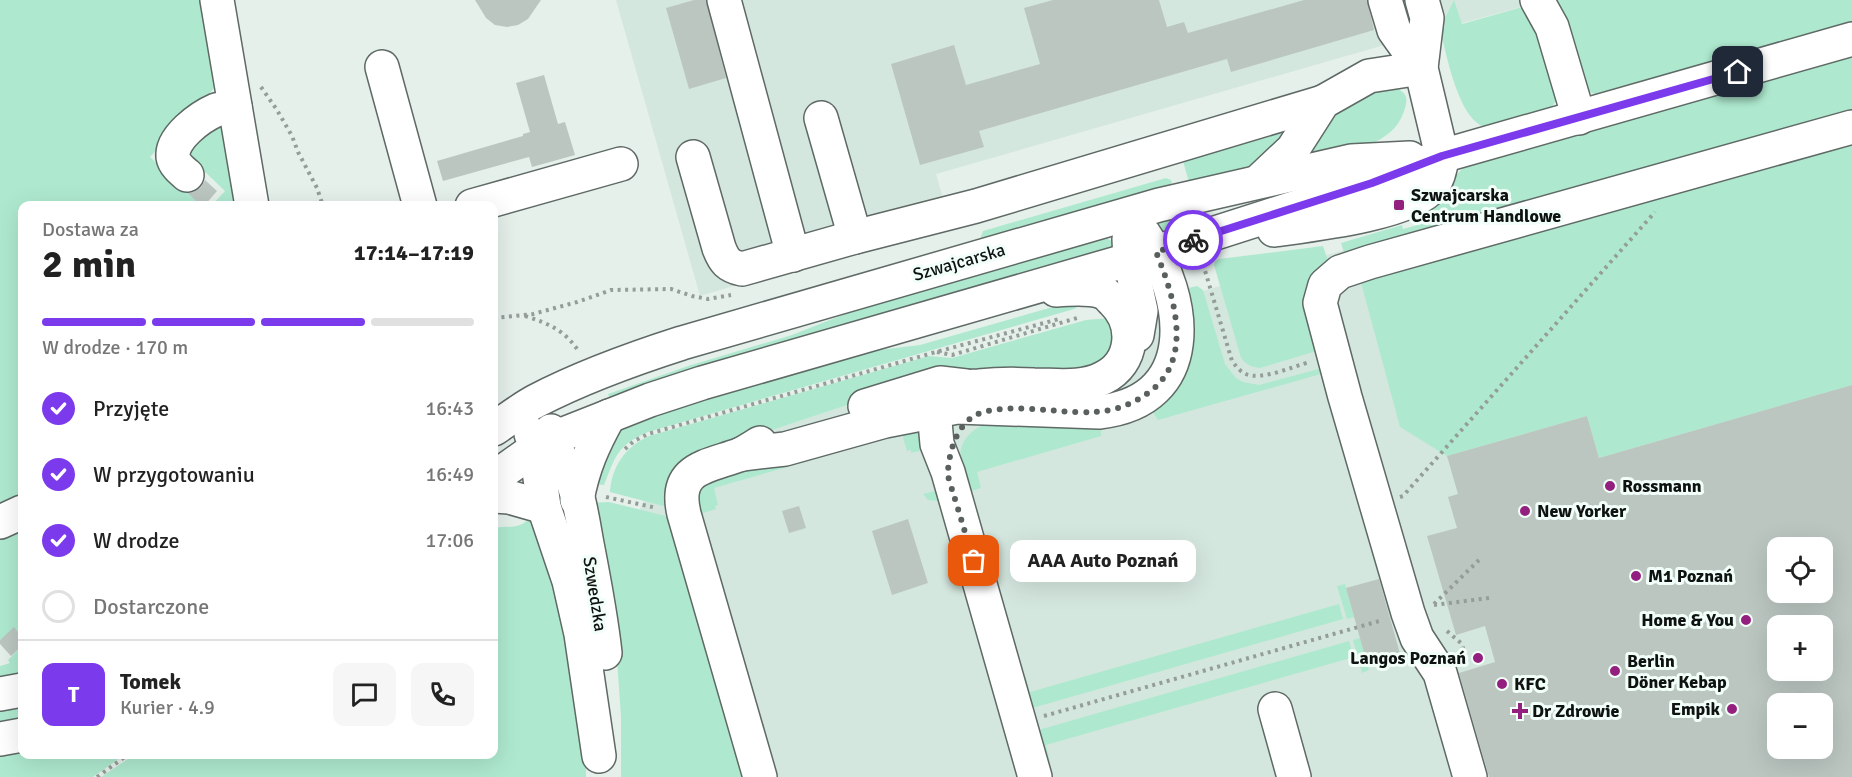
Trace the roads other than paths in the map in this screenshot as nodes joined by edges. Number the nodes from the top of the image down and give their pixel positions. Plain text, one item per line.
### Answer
1 (217, 0) edge
2 (724, 0) edge
3 (1385, 0) edge
4 (1422, 0) edge
5 (1547, 9) edge
6 (1852, 39) edge
7 (382, 66) dead end
8 (1421, 68) junction
9 (1323, 102) junction
10 (235, 107) junction
11 (821, 118) dead end
12 (1579, 118) junction
13 (1852, 127) edge
14 (1442, 156) junction
15 (693, 157) dead end
16 (621, 164) dead end
17 (187, 176) dead end
18 (1258, 181) junction
19 (251, 201) edge
20 (419, 201) edge
21 (489, 201) edge
22 (976, 206) junction
23 (1130, 213) junction
24 (855, 237) junction
25 (793, 255) junction
26 (1143, 255) junction
27 (973, 258) junction
28 (1022, 291) junction
29 (1124, 356) junction
30 (587, 365) junction
31 (968, 387) junction
32 (993, 409) junction
33 (934, 411) junction
34 (609, 416) junction
35 (498, 426) edge
36 (498, 429) edge
37 (546, 441) junction
38 (742, 454) junction
39 (948, 472) junction
40 (498, 475) edge
41 (599, 495) junction
42 (498, 496) edge
43 (544, 507) junction
44 (18, 514) edge
45 (0, 522) edge
46 (18, 691) edge
47 (0, 694) edge
48 (1275, 709) dead end
49 (18, 736) edge
50 (0, 739) edge
51 (599, 766) edge
52 (760, 777) edge
53 (1035, 777) edge
54 (1294, 777) edge
55 (1470, 777) edge

1 - 10 street
2 - 25 street
3 - 8 street
4 - 8 street
5 - 12 street
6 - 12 street, Szwajcarska
7 - 20 street
8 - 9 street
8 - 14 street
9 - 18 street
9 - 22 street
10 - 17 street
10 - 19 street
11 - 24 street
12 - 14 street, Szwajcarska
13 - 55 street
14 - 18 street, Szwajcarska
14 - 26 street, Szwajcarska
15 - 25 street
16 - 21 street
18 - 23 street, Szwajcarska
22 - 24 street
22 - 27 street
23 - 26 street
23 - 27 street, Szwajcarska
24 - 25 street
26 - 28 street, Szwajcarska
26 - 29 street
26 - 32 street
27 - 30 street, Szwajcarska
28 - 29 street
28 - 34 street, Szwajcarska
29 - 31 street
30 - 35 street, Szwajcarska
30 - 37 street, Szwedzka
31 - 33 street
31 - 38 street
32 - 33 street
32 - 39 street
33 - 38 street
33 - 39 street
34 - 37 street, Szwajcarska
34 - 41 street
36 - 37 street
37 - 40 street, Szwajcarska
37 - 41 street, Szwedzka
37 - 43 street, Szwedzka
38 - 52 street
39 - 53 street
41 - 51 street, Szwedzka
42 - 43 street
43 - 51 street, Szwedzka
44 - 45 street
46 - 47 street
48 - 54 street
49 - 50 street

